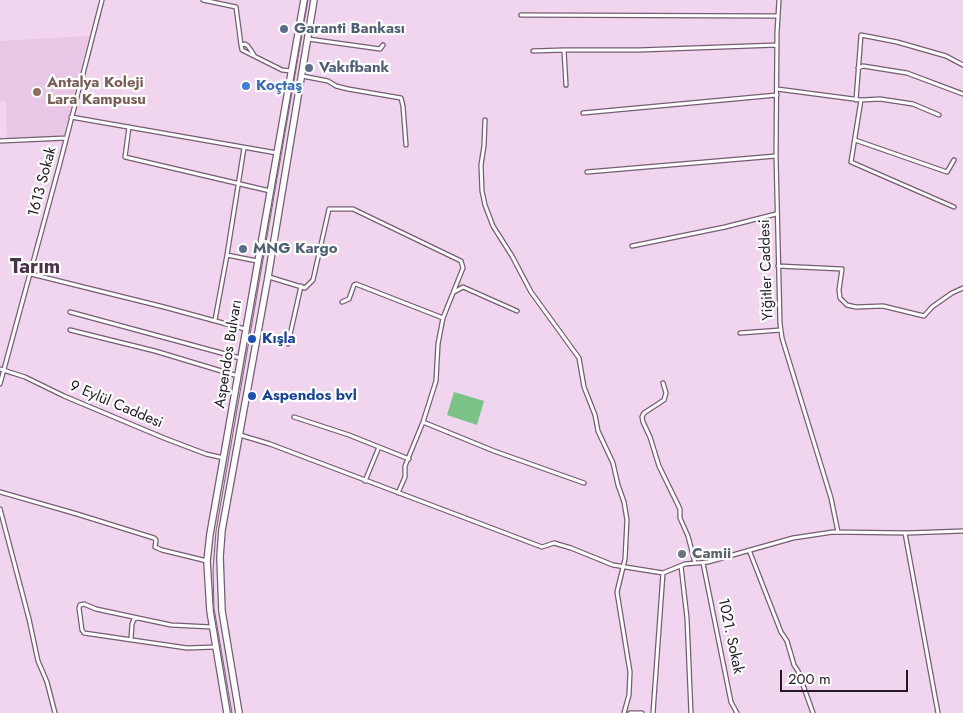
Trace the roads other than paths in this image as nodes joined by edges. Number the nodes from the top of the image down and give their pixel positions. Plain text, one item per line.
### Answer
1 (102, 0) edge
2 (203, 0) edge
3 (304, 0) edge
4 (314, 0) edge
5 (779, 0) edge
6 (521, 15) dead end
7 (778, 16) junction
8 (308, 39) junction
9 (240, 45) junction
10 (382, 45) dead end
11 (777, 45) junction
12 (564, 50) junction
13 (533, 51) dead end
14 (254, 55) junction
15 (963, 65) edge
16 (858, 68) junction
17 (292, 71) junction
18 (301, 76) junction
19 (566, 85) dead end
20 (777, 90) junction
21 (963, 94) edge
22 (777, 95) junction
23 (856, 100) junction
24 (861, 100) junction
25 (583, 113) dead end
26 (939, 115) dead end
27 (71, 117) junction
28 (485, 120) dead end
29 (129, 127) junction
30 (66, 138) junction
31 (855, 140) junction
32 (0, 142) edge
33 (406, 145) dead end
34 (244, 148) junction
35 (277, 154) junction
36 (776, 156) junction
37 (954, 160) dead end
38 (588, 172) dead end
39 (237, 184) junction
40 (271, 192) junction
41 (954, 207) dead end
42 (776, 214) junction
43 (632, 246) dead end
44 (227, 255) junction
45 (257, 261) junction
46 (778, 266) junction
47 (31, 274) junction
48 (268, 277) junction
49 (301, 286) junction
50 (963, 288) edge
51 (453, 292) junction
52 (342, 302) dead end
53 (517, 311) dead end
54 (70, 312) dead end
55 (443, 318) junction
56 (215, 320) junction
57 (245, 329) junction
58 (70, 330) dead end
59 (781, 330) junction
60 (740, 333) dead end
61 (288, 344) dead end
62 (241, 358) junction
63 (2, 369) edge
64 (239, 376) junction
65 (663, 383) dead end
66 (0, 384) edge
67 (294, 417) dead end
68 (423, 422) junction
69 (240, 435) junction
70 (378, 447) junction
71 (224, 458) junction
72 (409, 458) junction
73 (365, 480) junction
74 (584, 483) dead end
75 (0, 492) edge
76 (398, 493) junction
77 (0, 509) edge
78 (963, 531) edge
79 (838, 532) junction
80 (905, 533) junction
81 (749, 550) junction
82 (207, 561) junction
83 (703, 562) junction
84 (696, 563) junction
85 (681, 566) junction
86 (624, 567) junction
87 (663, 573) junction
88 (138, 618) junction
89 (212, 627) junction
90 (131, 639) junction
91 (215, 647) junction
92 (56, 713) edge
93 (226, 713) edge
94 (239, 713) edge
95 (624, 713) edge
96 (630, 713) edge
97 (642, 713) edge
98 (653, 713) edge
99 (690, 713) edge
100 (737, 713) edge
101 (813, 713) edge
102 (938, 713) edge

1 - 27 street, 1613 Sokak
2 - 9 street
3 - 17 main road, Aspendos Bulvarı
4 - 8 main road, Aspendos Bulvarı
5 - 7 street, Yiğitler Caddesi
6 - 7 street
7 - 11 street, Yiğitler Caddesi
8 - 10 street
8 - 18 main road, Aspendos Bulvarı
9 - 14 street
9 - 14 street
11 - 12 street
11 - 20 street, Yiğitler Caddesi
12 - 13 street
12 - 19 street
14 - 17 street
15 - 16 street
16 - 21 street
16 - 23 street
17 - 35 main road, Aspendos Bulvarı
18 - 33 street
18 - 48 main road, Aspendos Bulvarı
20 - 22 street, Yiğitler Caddesi
20 - 23 street
22 - 25 street
22 - 36 street, Yiğitler Caddesi
23 - 24 street
24 - 26 street
24 - 31 street
27 - 29 street
27 - 30 street, 1613 Sokak
28 - 86 street
29 - 34 street
29 - 39 street
30 - 32 street
30 - 47 street, 1613 Sokak
31 - 37 street
31 - 41 street
34 - 35 street
34 - 39 street
35 - 40 main road, Aspendos Bulvarı
36 - 38 street
36 - 42 street, Yiğitler Caddesi
39 - 40 street
39 - 44 street
40 - 45 main road, Aspendos Bulvarı
42 - 43 street
42 - 46 street, Yiğitler Caddesi
44 - 45 street
44 - 56 street
45 - 57 main road, Aspendos Bulvarı
46 - 50 street
46 - 59 street, Yiğitler Caddesi
47 - 56 street
47 - 63 street, 1613 Sokak
48 - 49 street
48 - 69 main road, Aspendos Bulvarı
49 - 51 street
49 - 61 street
51 - 53 street
51 - 55 street
52 - 55 street
54 - 62 street
55 - 68 street
56 - 57 street
57 - 62 main road, Aspendos Bulvarı
58 - 64 street
59 - 60 street
59 - 79 street, Yiğitler Caddesi
62 - 64 main road, Aspendos Bulvarı
63 - 66 street, 1613 Sokak
63 - 71 street, 9 Eylül Caddesi
64 - 71 main road, Aspendos Bulvarı
65 - 84 street
67 - 70 street
68 - 72 street
68 - 74 street
69 - 73 street
69 - 94 main road, Aspendos Bulvarı
70 - 72 street
70 - 73 street
71 - 82 main road, Aspendos Bulvarı
72 - 76 street
73 - 76 street
75 - 82 street
76 - 86 street
77 - 92 street
78 - 80 street
79 - 80 street
79 - 81 street
80 - 102 street
81 - 83 street
81 - 101 street
82 - 89 main road, Aspendos Bulvarı
83 - 84 street
83 - 100 street, 1021. Sokak
84 - 85 street
85 - 87 street
85 - 99 street
86 - 87 street
86 - 95 street
87 - 98 street
88 - 89 street
88 - 90 street
88 - 90 street
89 - 91 main road, Aspendos Bulvarı
90 - 91 street
91 - 93 main road, Aspendos Bulvarı
96 - 97 street

